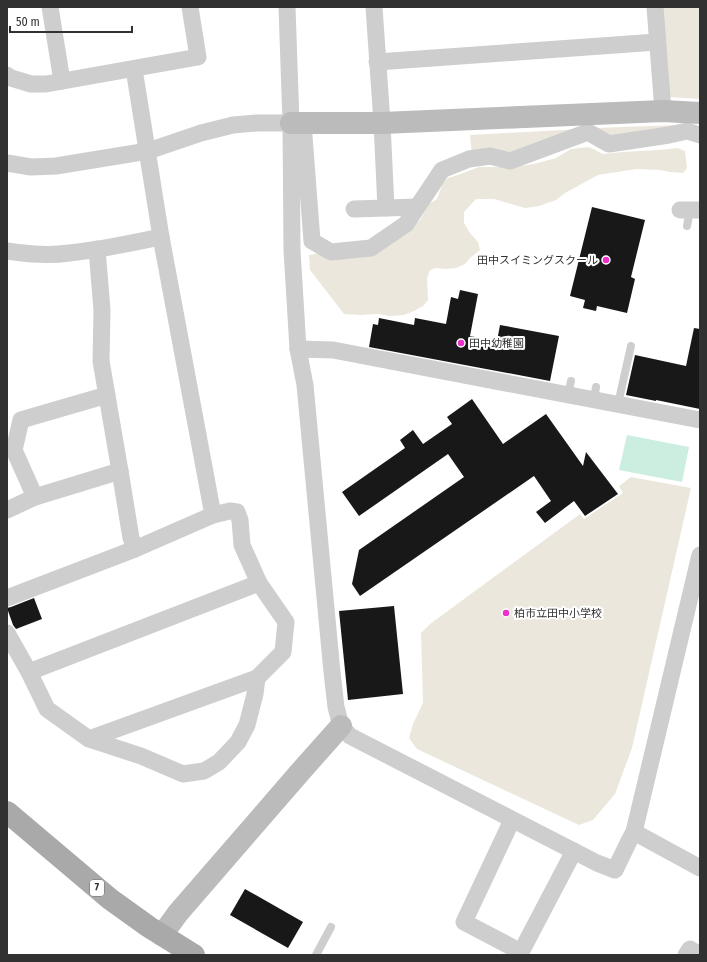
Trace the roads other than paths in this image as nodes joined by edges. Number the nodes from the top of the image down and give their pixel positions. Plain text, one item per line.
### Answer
1 (50, 7) edge
2 (190, 7) edge
3 (287, 7) edge
4 (374, 7) edge
5 (655, 7) edge
6 (657, 42) junction
7 (378, 62) junction
8 (134, 69) junction
9 (7, 75) edge
10 (62, 81) junction
11 (663, 111) junction
12 (297, 123) junction
13 (382, 123) junction
14 (587, 123) junction
15 (693, 123) edge
16 (148, 151) junction
17 (7, 163) edge
18 (417, 207) junction
19 (354, 208) dead end
20 (386, 208) junction
21 (161, 237) junction
22 (97, 249) junction
23 (7, 251) edge
24 (631, 346) dead end
25 (298, 349) junction
26 (107, 395) junction
27 (618, 404) junction
28 (700, 420) edge
29 (120, 471) junction
30 (36, 497) junction
31 (7, 510) edge
32 (213, 515) junction
33 (136, 549) junction
34 (699, 561) edge
35 (259, 583) junction
36 (7, 598) edge
37 (7, 633) edge
38 (29, 672) junction
39 (257, 678) junction
40 (341, 726) junction
41 (89, 739) junction
42 (7, 812) edge
43 (512, 820) junction
44 (634, 832) junction
45 (574, 851) junction
46 (700, 868) edge
47 (331, 927) dead end
48 (162, 935) junction
49 (194, 955) edge
50 (316, 955) edge
51 (686, 955) edge
52 (700, 955) edge

1 - 10 street
2 - 8 street
3 - 12 street
4 - 7 street
5 - 6 street
6 - 7 street
6 - 11 street
7 - 13 street
8 - 10 street
8 - 16 street
9 - 10 street
11 - 14 street
11 - 15 street
12 - 13 street
12 - 16 street
12 - 18 street
12 - 25 street
13 - 14 street
13 - 20 street
14 - 15 street
14 - 18 street
16 - 17 street
16 - 21 street
18 - 20 street
19 - 20 street
21 - 22 street
21 - 32 street
22 - 23 street
22 - 26 street
24 - 27 lane
25 - 27 street
25 - 40 street
26 - 29 street
26 - 30 street
27 - 28 street
29 - 30 street
29 - 33 street
30 - 31 street
32 - 33 street
32 - 35 street
33 - 36 street
34 - 44 street
35 - 38 street
35 - 39 street
37 - 38 street
38 - 41 street
39 - 41 street
39 - 41 street
40 - 43 street
40 - 48 street
42 - 48 main road, 7
43 - 45 street
43 - 45 street
44 - 45 street
44 - 46 street
47 - 50 lane
48 - 49 main road, 7
51 - 52 street

